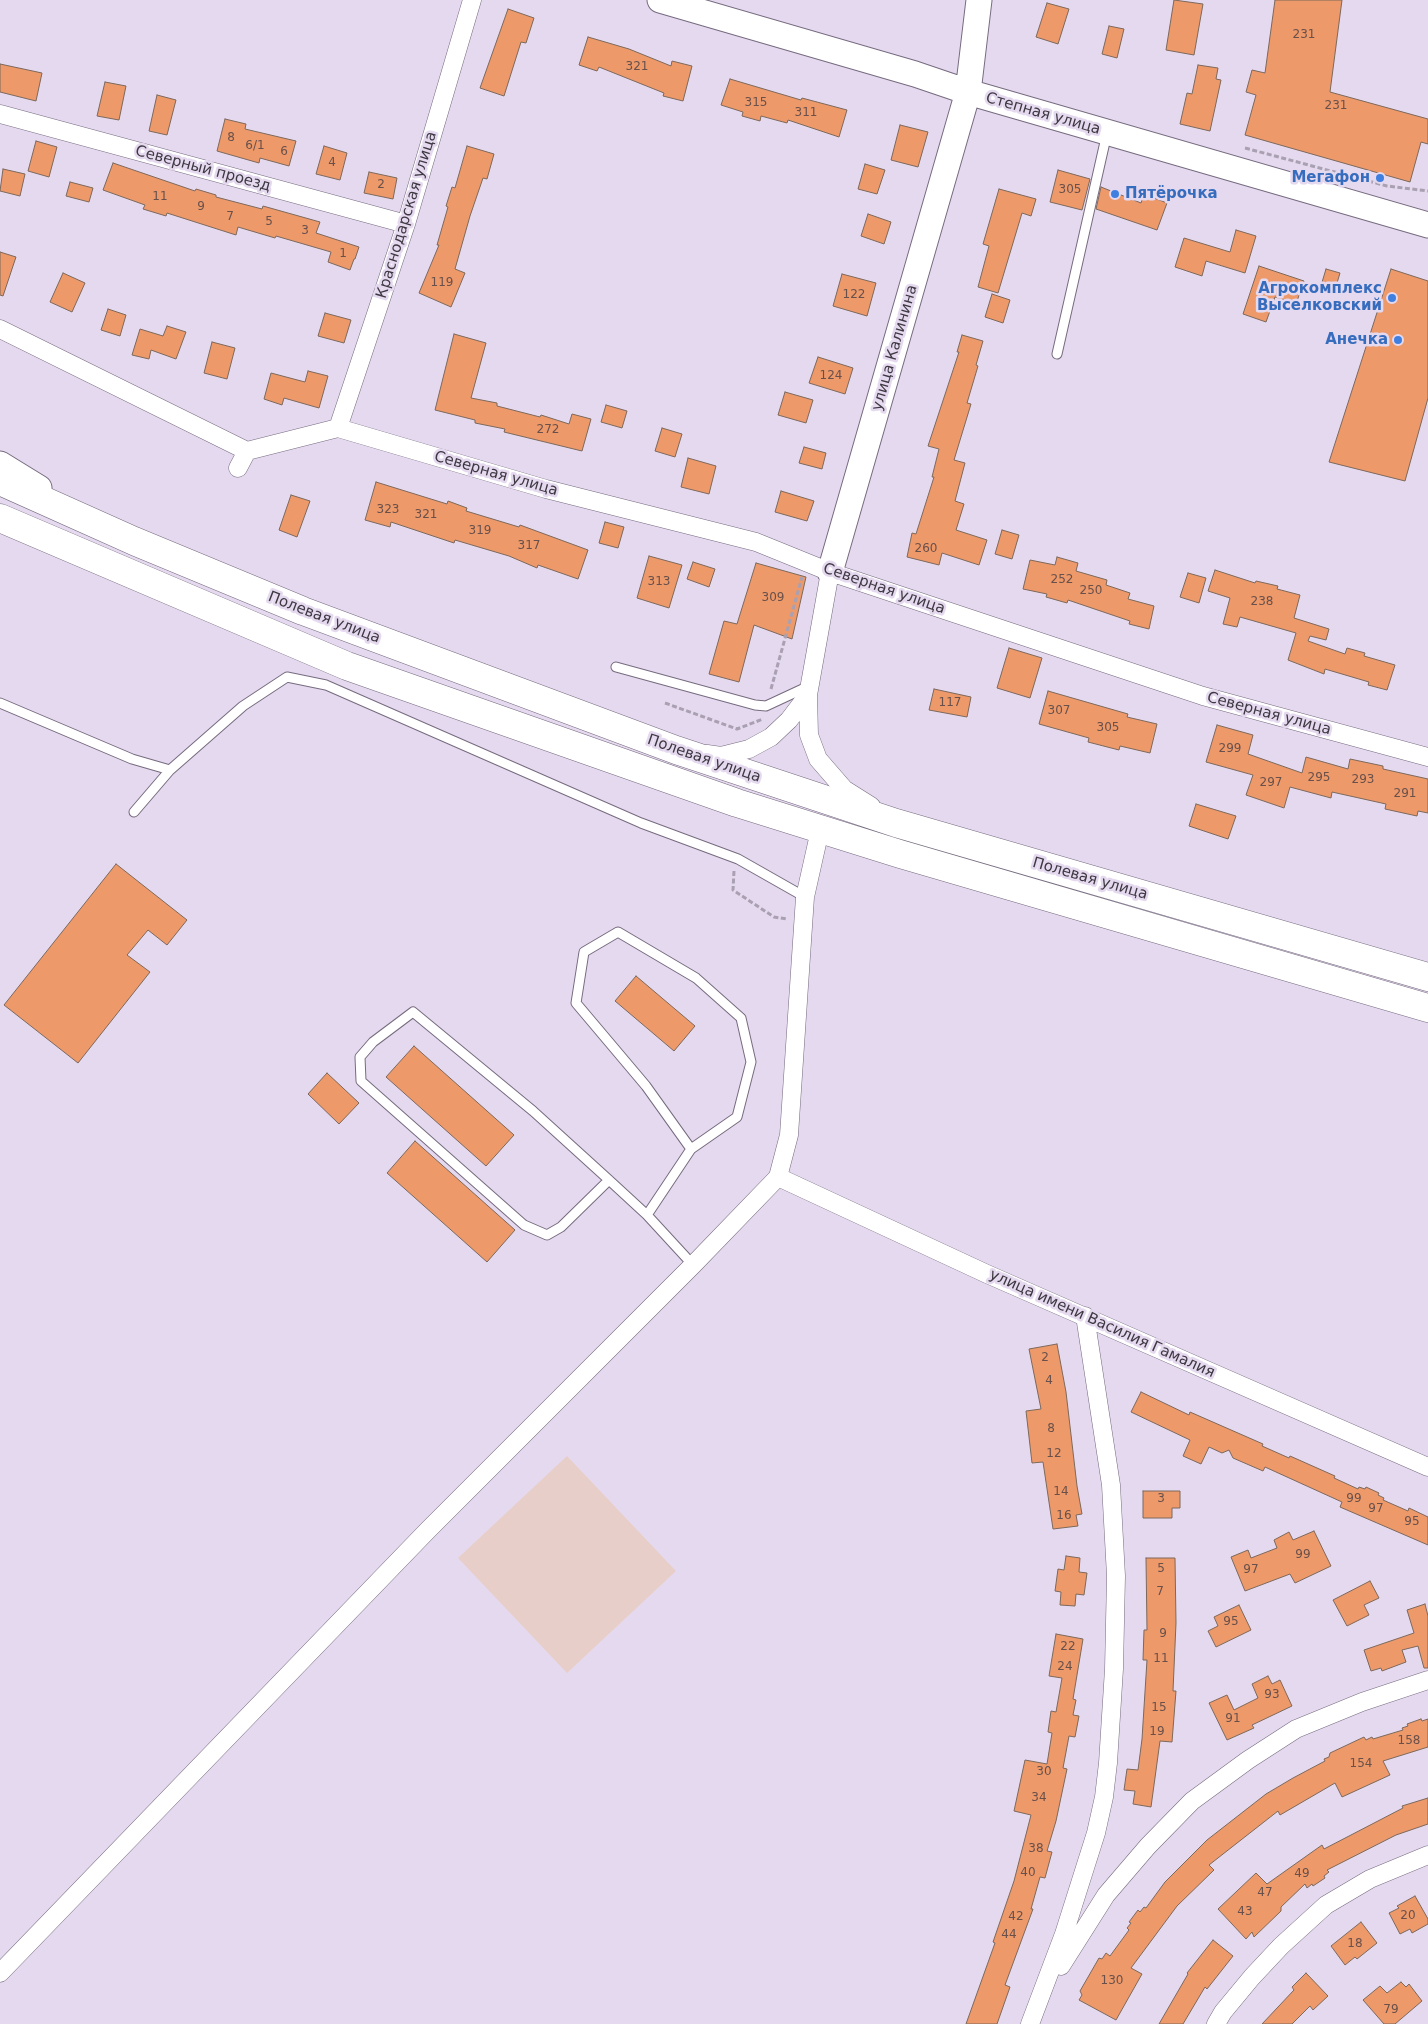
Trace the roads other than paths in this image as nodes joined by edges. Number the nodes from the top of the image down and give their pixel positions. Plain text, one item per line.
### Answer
1 (472, 0) edge
2 (660, 0) edge
3 (979, 0) edge
4 (968, 92) junction
5 (0, 114) edge
6 (1107, 132) junction
7 (406, 224) junction
8 (1428, 225) edge
9 (0, 329) edge
10 (1057, 354) dead end
11 (338, 428) junction
12 (247, 451) junction
13 (0, 464) edge
14 (238, 468) dead end
15 (0, 481) edge
16 (0, 518) edge
17 (107, 530) junction
18 (830, 572) junction
19 (616, 667) dead end
20 (809, 691) junction
21 (0, 703) edge
22 (676, 750) junction
23 (1428, 757) edge
24 (170, 770) junction
25 (134, 812) dead end
26 (896, 823) junction
27 (820, 830) junction
28 (805, 897) junction
29 (1428, 977) edge
30 (1428, 1008) edge
31 (691, 1149) junction
32 (778, 1177) junction
33 (608, 1180) junction
34 (647, 1215) junction
35 (693, 1265) junction
36 (1085, 1316) junction
37 (1428, 1467) edge
38 (1428, 1680) edge
39 (1428, 1855) edge
40 (0, 1973) edge
41 (1030, 2022) edge
42 (1216, 2024) edge

1 - 7 street, Краснодарская улица
2 - 4 main road, Степная улица
3 - 4 main road, улица Калинина
4 - 6 main road, Степная улица
4 - 18 main road, улица Калинина
5 - 7 street, Северный проезд
6 - 8 main road, Степная улица
6 - 10 lane
7 - 11 street, Краснодарская улица
9 - 12 street
11 - 12 street
11 - 18 street, Северная улица
12 - 14 street
13 - 17 main road
15 - 17 highway, Полевая улица
16 - 27 highway, Полевая улица
17 - 22 highway, Полевая улица
18 - 20 street, улица Калинина
18 - 23 street, Северная улица
19 - 20 lane
20 - 22 street
20 - 26 street
21 - 24 lane
22 - 26 highway, Полевая улица
24 - 25 lane
24 - 28 lane
26 - 29 highway, Полевая улица
27 - 28 street
27 - 30 highway, Полевая улица
28 - 32 street
31 - 31 lane
31 - 34 lane
32 - 35 street
32 - 36 street, улица имени Василия Гамалия
33 - 33 lane
33 - 34 lane
34 - 35 lane
35 - 40 street
36 - 37 street, улица имени Василия Гамалия
36 - 41 street
38 - 41 street
39 - 42 street

